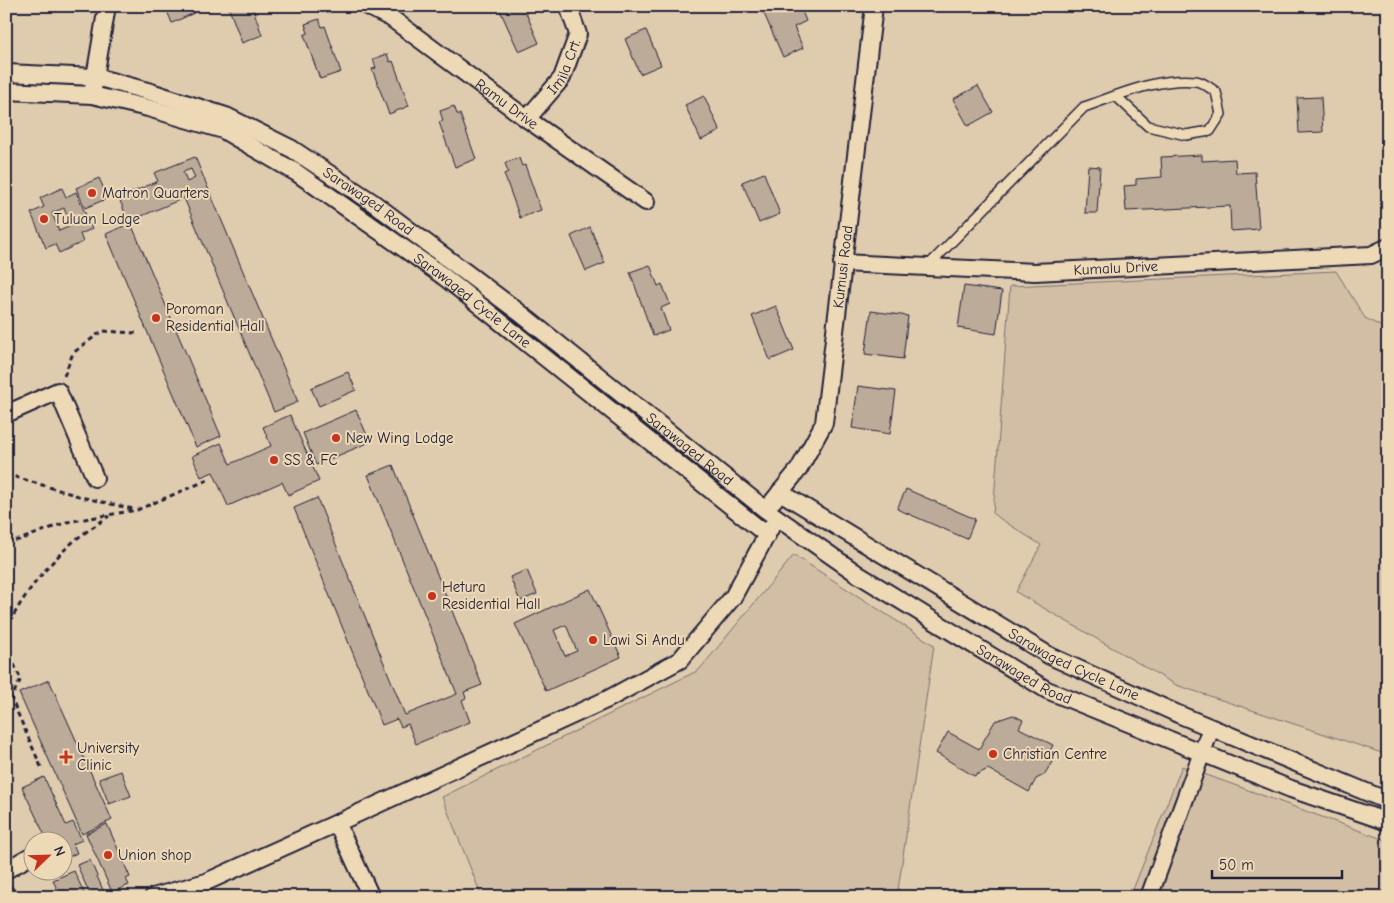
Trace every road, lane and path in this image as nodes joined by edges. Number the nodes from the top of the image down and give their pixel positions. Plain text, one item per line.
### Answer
1 (107, 6) edge
2 (367, 6) edge
3 (568, 6) edge
4 (874, 6) edge
5 (6, 73) edge
6 (96, 77) junction
7 (6, 92) edge
8 (92, 95) junction
9 (1116, 96) junction
10 (527, 119) junction
11 (646, 202) dead end
12 (1388, 247) edge
13 (842, 263) junction
14 (927, 267) junction
15 (137, 333) dead end
16 (58, 392) junction
17 (6, 414) edge
18 (6, 474) edge
19 (95, 478) dead end
20 (210, 479) dead end
21 (780, 492) junction
22 (137, 510) junction
23 (112, 514) junction
24 (771, 514) junction
25 (767, 535) junction
26 (6, 541) edge
27 (6, 631) edge
28 (6, 648) edge
29 (1211, 728) junction
30 (42, 769) dead end
31 (1388, 801) edge
32 (1388, 822) edge
33 (337, 823) junction
34 (22, 861) edge
35 (6, 870) edge
36 (154, 897) edge
37 (371, 897) edge
38 (1149, 897) edge

1 - 6 street
2 - 10 street, Ramu Drive
3 - 10 street, Imila Crt.
4 - 13 street, Kumusi Road
5 - 6 street, Sarawaged Road
6 - 8 street
6 - 24 street, Sarawaged Road
7 - 8 street, Sarawaged Cycle Lane
8 - 25 street, Sarawaged Cycle Lane
9 - 9 lane
9 - 14 lane
10 - 11 street, Ramu Drive
12 - 14 street, Kumalu Drive
13 - 14 street, Kumalu Drive
13 - 21 street, Kumusi Road
15 - 16 path
16 - 17 street
16 - 19 street
18 - 22 path
20 - 22 path
21 - 24 street, Kumusi Road
21 - 29 street, Sarawaged Cycle Lane
22 - 23 path
23 - 26 path
23 - 27 path
24 - 25 street, Kumusi Road
24 - 32 street, Sarawaged Road
25 - 33 street, Kumusi Road
28 - 30 path
29 - 31 street, Sarawaged Cycle Lane
29 - 38 street
33 - 36 street, Kumusi Road
33 - 37 street
34 - 35 street

